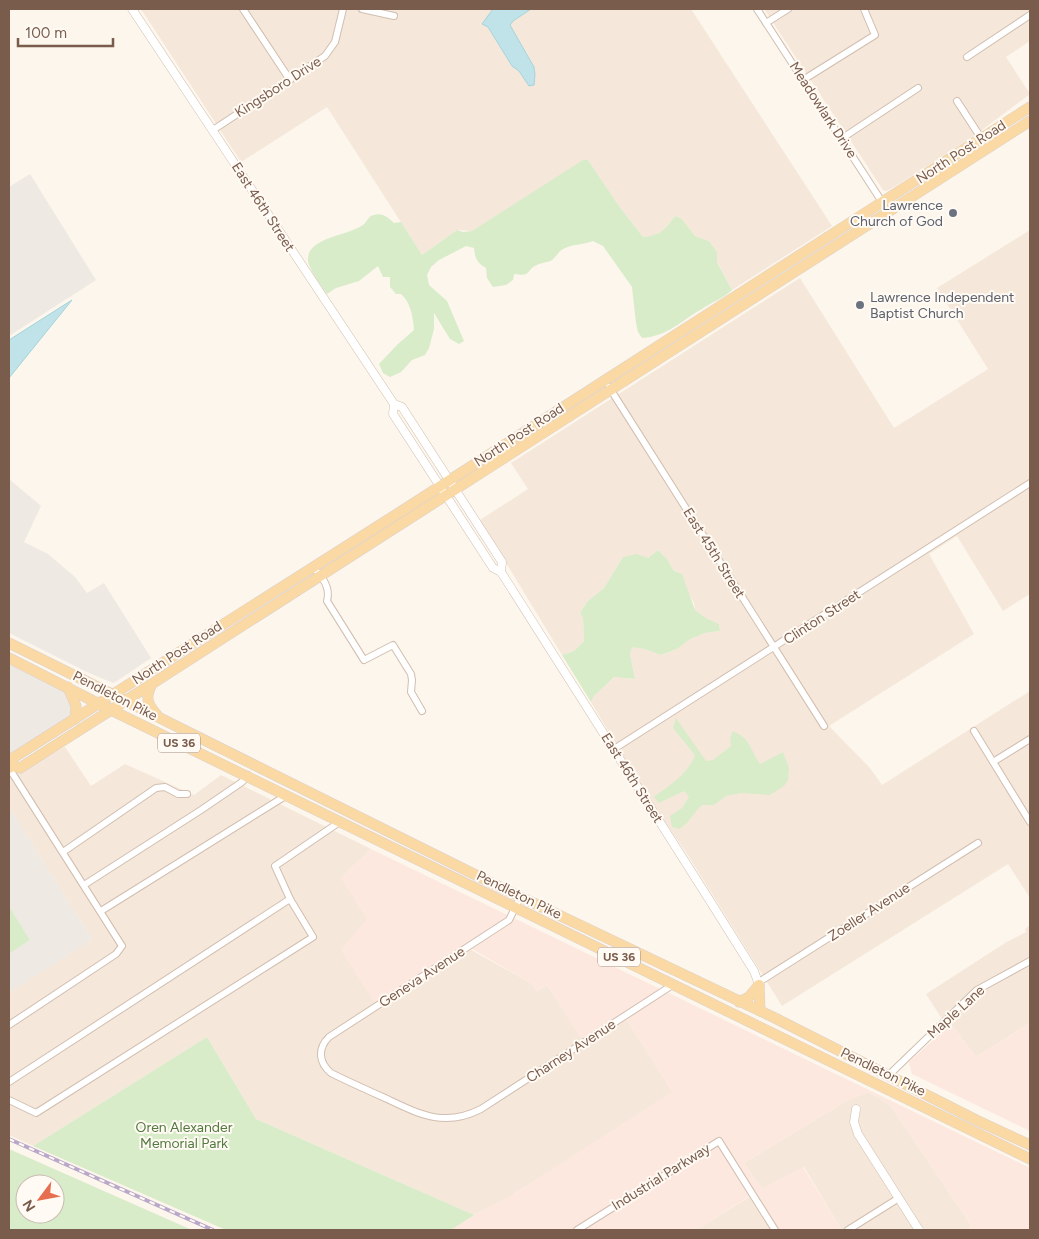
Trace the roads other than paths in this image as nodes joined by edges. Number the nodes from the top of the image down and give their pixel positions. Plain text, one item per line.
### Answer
1 (132, 9) edge
2 (243, 9) edge
3 (342, 9) edge
4 (362, 9) edge
5 (757, 9) edge
6 (788, 9) edge
7 (864, 9) edge
8 (1030, 15) edge
9 (394, 16) dead end
10 (766, 23) junction
11 (967, 57) dead end
12 (290, 80) junction
13 (803, 80) junction
14 (918, 88) dead end
15 (957, 100) dead end
16 (1030, 107) edge
17 (1030, 121) edge
18 (213, 130) junction
19 (981, 138) junction
20 (841, 139) junction
21 (882, 202) junction
22 (888, 212) junction
23 (605, 380) junction
24 (611, 390) junction
25 (394, 404) junction
26 (450, 480) junction
27 (1030, 483) edge
28 (440, 486) junction
29 (456, 490) junction
30 (446, 496) junction
31 (313, 567) junction
32 (502, 572) junction
33 (321, 576) junction
34 (9, 643) edge
35 (774, 648) junction
36 (9, 658) edge
37 (152, 684) junction
38 (68, 687) junction
39 (112, 695) junction
40 (125, 701) junction
41 (99, 703) junction
42 (111, 710) junction
43 (422, 711) dead end
44 (159, 718) junction
45 (75, 719) junction
46 (824, 726) dead end
47 (974, 731) dead end
48 (1030, 739) edge
49 (614, 749) junction
50 (994, 762) junction
51 (10, 767) edge
52 (248, 775) junction
53 (187, 794) dead end
54 (287, 795) junction
55 (341, 821) junction
56 (1030, 822) edge
57 (978, 843) dead end
58 (63, 852) junction
59 (84, 885) junction
60 (521, 896) junction
61 (290, 899) junction
62 (516, 908) junction
63 (101, 911) junction
64 (1030, 961) edge
65 (674, 984) junction
66 (759, 984) junction
67 (739, 1002) junction
68 (760, 1011) junction
69 (9, 1025) edge
70 (321, 1055) joint
71 (890, 1076) junction
72 (9, 1082) edge
73 (9, 1100) edge
74 (856, 1109) dead end
75 (1030, 1145) edge
76 (1030, 1159) edge
77 (899, 1198) junction
78 (577, 1230) edge
79 (775, 1230) edge
80 (848, 1230) edge
81 (919, 1230) edge

1 - 18 street, East 46th Street
2 - 12 street
3 - 12 street, Kingsboro Drive
4 - 9 street
5 - 10 street, Meadowlark Drive
6 - 10 street
7 - 13 street
8 - 11 street
10 - 13 street, Meadowlark Drive
12 - 18 street, Kingsboro Drive
13 - 20 street, Meadowlark Drive
14 - 20 street
15 - 19 street
16 - 19 main road, North Post Road
17 - 22 main road, North Post Road
18 - 25 street, East 46th Street
19 - 21 main road, North Post Road
20 - 21 street, Meadowlark Drive
21 - 22 street, Meadowlark Drive
21 - 23 main road, North Post Road
22 - 24 main road, North Post Road
23 - 24 street, East 45th Street
23 - 26 main road, North Post Road
24 - 29 main road, North Post Road
24 - 35 street, East 45th Street
25 - 26 street, East 46th Street
25 - 28 street, East 46th Street
26 - 28 main road, North Post Road
26 - 29 street, East 46th Street
27 - 35 street, Clinton Street
28 - 30 street, East 46th Street
28 - 31 main road, North Post Road
29 - 30 main road, North Post Road
29 - 32 street, East 46th Street
30 - 32 street, East 46th Street
30 - 33 main road, North Post Road
31 - 33 street
31 - 39 main road, North Post Road
32 - 49 street, East 46th Street
33 - 37 main road, North Post Road
33 - 43 street
34 - 39 main road, Pendleton Pike / US 36
35 - 46 street, East 45th Street
35 - 49 street, Clinton Street
36 - 38 main road, Pendleton Pike / US 36
37 - 40 main road, North Post Road
37 - 44 main road
38 - 41 main road, Pendleton Pike / US 36
38 - 45 main road
39 - 40 main road, Pendleton Pike / US 36
39 - 41 main road, North Post Road
40 - 42 main road, North Post Road
40 - 44 main road, Pendleton Pike / US 36
41 - 42 main road, Pendleton Pike / US 36
41 - 45 main road, North Post Road
42 - 51 main road, North Post Road
42 - 52 main road, Pendleton Pike / US 36
44 - 60 main road, Pendleton Pike / US 36
45 - 51 main road, North Post Road
47 - 50 street
48 - 50 street
49 - 66 street, East 46th Street
50 - 56 street
51 - 58 street
52 - 54 main road, Pendleton Pike / US 36
52 - 59 street
53 - 58 street
54 - 55 main road, Pendleton Pike / US 36
54 - 63 street
55 - 61 street
55 - 62 main road, Pendleton Pike / US 36
57 - 66 street, Zoeller Avenue
58 - 59 street
59 - 63 street
60 - 62 street, Geneva Avenue
60 - 67 main road, Pendleton Pike / US 36
61 - 72 street
61 - 73 street
62 - 65 main road, Pendleton Pike / US 36
62 - 70 street, Geneva Avenue
63 - 69 street
64 - 71 street, Maple Lane
65 - 70 street, Charney Avenue
65 - 76 main road, Pendleton Pike / US 36
66 - 67 main road
66 - 68 main road
67 - 68 main road, Pendleton Pike / US 36
68 - 71 main road, Pendleton Pike / US 36
71 - 75 main road, Pendleton Pike / US 36
74 - 77 street
77 - 80 street
77 - 81 street
78 - 79 street, Industrial Parkway

